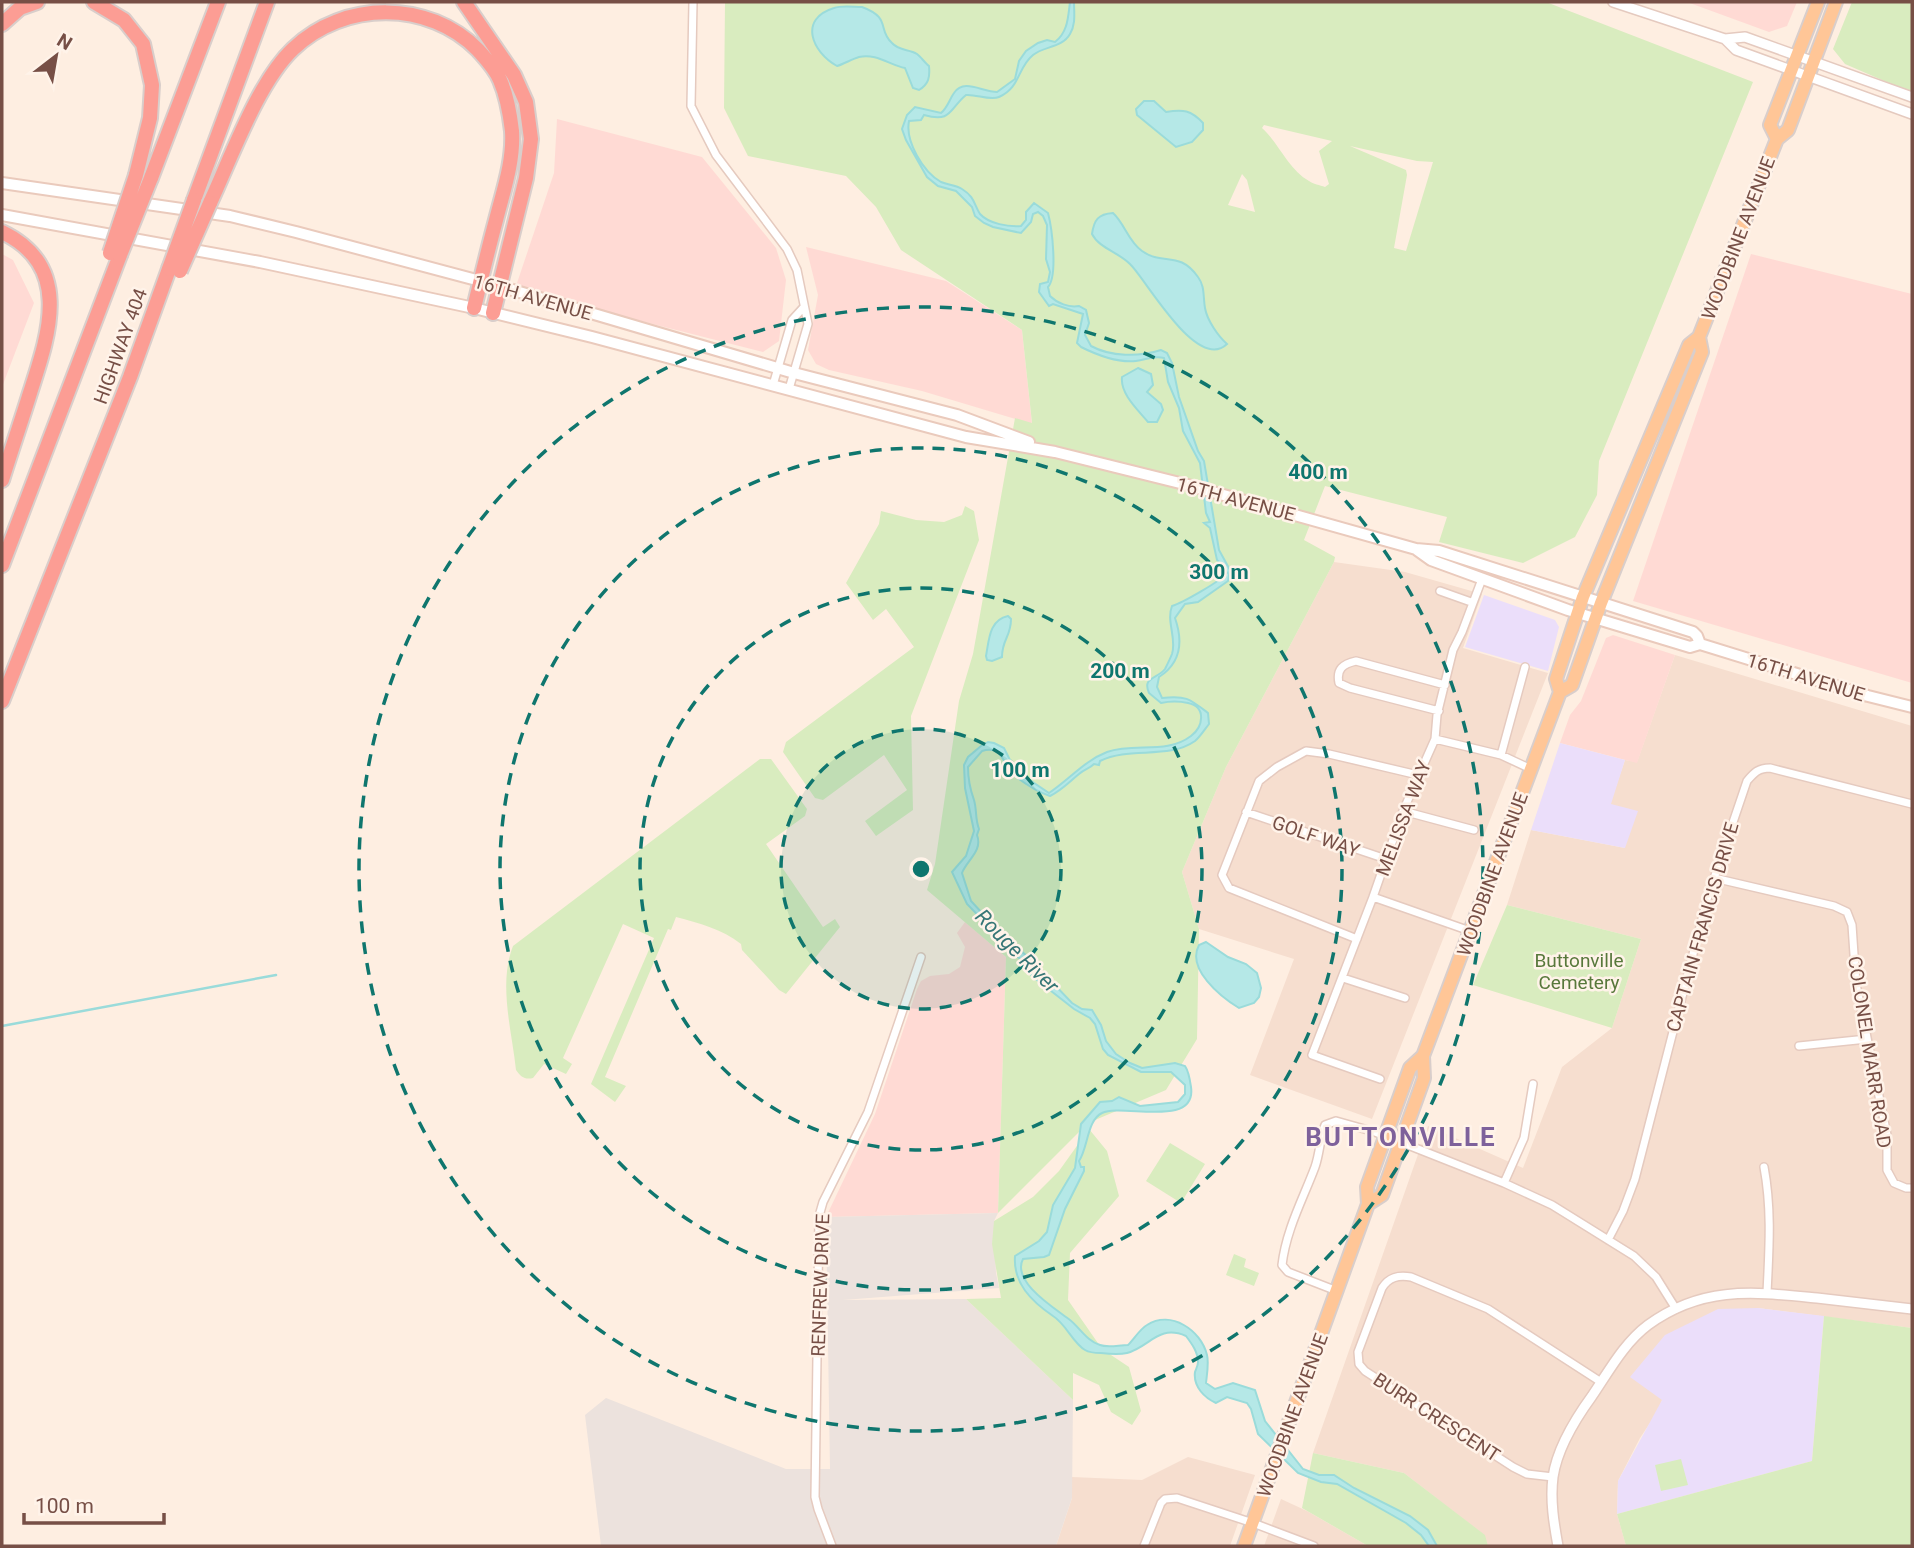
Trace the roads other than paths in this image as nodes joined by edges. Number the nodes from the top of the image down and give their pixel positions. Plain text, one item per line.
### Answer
1 (37, 2) edge
2 (94, 2) edge
3 (218, 2) edge
4 (267, 2) edge
5 (464, 2) edge
6 (693, 2) edge
7 (1614, 2) edge
8 (1818, 2) edge
9 (1836, 2) edge
10 (2, 23) edge
11 (1725, 39) junction
12 (1796, 55) junction
13 (1813, 61) junction
14 (1791, 70) junction
15 (1807, 76) junction
16 (1912, 97) edge
17 (1912, 114) edge
18 (1777, 139) junction
19 (2, 183) edge
20 (2, 215) edge
21 (2, 232) edge
22 (115, 254) junction
23 (175, 270) junction
24 (481, 281) junction
25 (499, 286) junction
26 (474, 308) junction
27 (803, 309) junction
28 (493, 313) junction
29 (1699, 337) junction
30 (777, 368) junction
31 (794, 373) junction
32 (773, 385) junction
33 (789, 389) junction
34 (1055, 452) junction
35 (2, 480) edge
36 (1416, 549) junction
37 (2, 565) edge
38 (1482, 579) junction
39 (1440, 590) dead end
40 (1583, 597) junction
41 (1471, 602) junction
42 (1601, 603) junction
43 (1577, 613) junction
44 (1596, 618) junction
45 (1700, 644) junction
46 (1525, 667) dead end
47 (1446, 685) junction
48 (1560, 692) junction
49 (2, 701) edge
50 (1912, 707) edge
51 (1439, 711) junction
52 (1434, 740) junction
53 (1501, 755) junction
54 (1531, 768) junction
55 (1418, 775) junction
56 (1912, 804) edge
57 (1246, 811) junction
58 (1403, 811) junction
59 (1474, 830) dead end
60 (1386, 859) junction
61 (1714, 878) junction
62 (1373, 897) junction
63 (1470, 931) junction
64 (1357, 939) junction
65 (921, 957) dead end
66 (1343, 978) junction
67 (1405, 998) dead end
68 (1867, 1039) junction
69 (1799, 1046) dead end
70 (1423, 1056) junction
71 (1380, 1079) dead end
72 (1534, 1084) dead end
73 (1387, 1137) junction
74 (1400, 1143) junction
75 (1764, 1167) dead end
76 (1504, 1183) junction
77 (1912, 1188) edge
78 (1368, 1204) junction
79 (1608, 1240) junction
80 (1336, 1291) junction
81 (1767, 1293) junction
82 (1676, 1309) junction
83 (1912, 1309) edge
84 (1601, 1382) junction
85 (1553, 1477) junction
86 (1253, 1522) junction
87 (831, 1546) edge
88 (1144, 1546) edge
89 (1244, 1546) edge
90 (1314, 1546) edge
91 (1558, 1546) edge

1 - 10 highway
2 - 22 highway, bridge
3 - 22 highway, bridge
4 - 23 highway, bridge
5 - 25 highway
6 - 27 street
7 - 11 street
8 - 12 main road, WOODBINE AVENUE
9 - 13 main road, WOODBINE AVENUE
11 - 12 street
11 - 14 street
12 - 13 street
12 - 14 main road, WOODBINE AVENUE
13 - 15 main road, WOODBINE AVENUE
13 - 16 street
14 - 15 street
14 - 18 main road, WOODBINE AVENUE
15 - 17 street
15 - 18 main road, WOODBINE AVENUE
18 - 29 main road, WOODBINE AVENUE
19 - 24 main road, 16TH AVENUE
20 - 26 main road, 16TH AVENUE
21 - 35 highway
22 - 37 highway, HIGHWAY 404
23 - 24 highway, bridge
23 - 49 highway, HIGHWAY 404
24 - 25 main road, 16TH AVENUE
24 - 26 highway
25 - 28 highway
25 - 30 main road, 16TH AVENUE
26 - 28 main road, 16TH AVENUE
27 - 30 street
27 - 31 street
28 - 32 main road, 16TH AVENUE
29 - 40 main road, WOODBINE AVENUE
29 - 42 main road, WOODBINE AVENUE
30 - 31 main road, 16TH AVENUE
30 - 32 street
31 - 33 street
31 - 34 main road, 16TH AVENUE
32 - 33 main road, 16TH AVENUE
33 - 34 main road, 16TH AVENUE
34 - 36 main road, 16TH AVENUE
36 - 38 main road, 16TH AVENUE
36 - 40 main road, 16TH AVENUE
38 - 41 street, MELISSA WAY
38 - 43 main road, 16TH AVENUE
39 - 41 street
40 - 42 main road, 16TH AVENUE
40 - 43 main road, WOODBINE AVENUE
41 - 47 street, MELISSA WAY
42 - 44 main road, WOODBINE AVENUE
42 - 45 main road, 16TH AVENUE
43 - 44 main road, 16TH AVENUE
43 - 48 main road, WOODBINE AVENUE
44 - 45 main road, 16TH AVENUE
44 - 48 main road, WOODBINE AVENUE
45 - 50 main road, 16TH AVENUE
46 - 53 street
47 - 51 street, MELISSA WAY
47 - 51 street
48 - 54 main road, WOODBINE AVENUE
51 - 52 street, MELISSA WAY
52 - 53 street
52 - 55 street, MELISSA WAY
53 - 54 street
54 - 63 main road, WOODBINE AVENUE
55 - 57 street
55 - 58 street, MELISSA WAY
56 - 61 street, CAPTAIN FRANCIS DRIVE
57 - 60 street, GOLF WAY
57 - 64 street
58 - 59 street
58 - 60 street, MELISSA WAY
60 - 62 street, MELISSA WAY
61 - 68 street, COLONEL MARR ROAD
61 - 79 street, CAPTAIN FRANCIS DRIVE
62 - 63 street
62 - 64 street, MELISSA WAY
63 - 70 main road, WOODBINE AVENUE
64 - 66 street, MELISSA WAY
65 - 87 street, RENFREW DRIVE
66 - 67 street
66 - 71 street, MELISSA WAY
68 - 69 street
68 - 77 street, COLONEL MARR ROAD
70 - 73 main road, WOODBINE AVENUE
70 - 74 main road, WOODBINE AVENUE
72 - 76 street
73 - 74 street
73 - 78 main road, WOODBINE AVENUE
73 - 80 street
74 - 76 street
74 - 78 main road, WOODBINE AVENUE
75 - 81 street
76 - 79 street
78 - 80 main road, WOODBINE AVENUE
79 - 82 street
80 - 86 main road, WOODBINE AVENUE
81 - 82 street
81 - 83 street
82 - 84 street
84 - 85 street
84 - 85 street, BURR CRESCENT
85 - 91 street
86 - 88 street
86 - 89 main road, WOODBINE AVENUE
86 - 90 street

